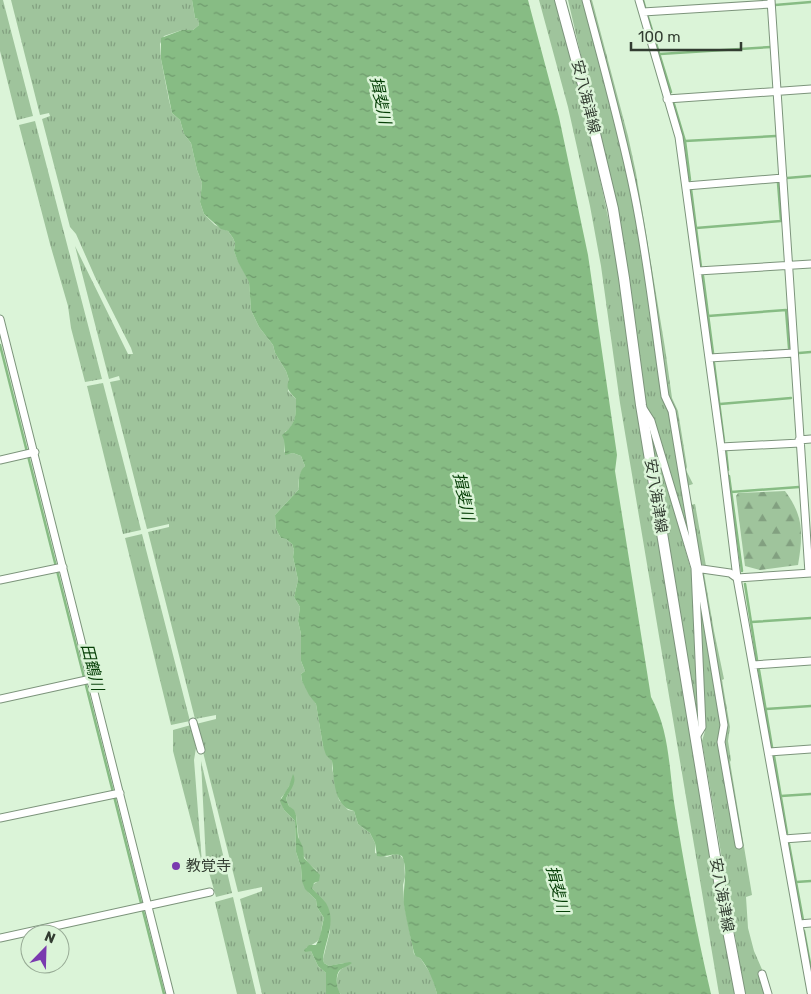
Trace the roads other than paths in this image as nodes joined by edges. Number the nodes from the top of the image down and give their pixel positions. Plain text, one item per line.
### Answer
1 (560, 0) edge
2 (586, 0) edge
3 (639, 0) edge
4 (771, 2) edge
5 (642, 12) junction
6 (811, 89) edge
7 (777, 91) junction
8 (667, 99) junction
9 (783, 178) junction
10 (686, 186) junction
11 (811, 264) edge
12 (789, 266) junction
13 (698, 271) junction
14 (0, 318) edge
15 (3, 340) edge
16 (794, 353) junction
17 (709, 358) junction
18 (641, 405) junction
19 (811, 439) edge
20 (800, 441) junction
21 (721, 447) junction
22 (34, 453) junction
23 (0, 460) edge
24 (62, 567) junction
25 (696, 569) junction
26 (810, 573) edge
27 (737, 578) junction
28 (0, 580) edge
29 (811, 661) edge
30 (753, 665) junction
31 (90, 680) junction
32 (0, 698) edge
33 (193, 722) dead end
34 (696, 737) junction
35 (811, 749) edge
36 (201, 750) dead end
37 (769, 752) junction
38 (119, 793) junction
39 (0, 818) edge
40 (811, 837) edge
41 (784, 839) junction
42 (739, 845) dead end
43 (210, 892) dead end
44 (147, 907) junction
45 (811, 923) edge
46 (799, 924) junction
47 (0, 938) edge
48 (762, 974) dead end
49 (811, 992) edge
50 (170, 994) edge
51 (740, 994) edge
52 (768, 994) edge

1 - 18 main road, 安八海津線
2 - 25 street
3 - 5 street
4 - 5 street
4 - 7 street
5 - 8 street
6 - 7 street
7 - 8 street
7 - 9 street
8 - 10 street
9 - 10 street
9 - 12 street
10 - 13 street
11 - 12 street
12 - 13 street
12 - 16 street
13 - 17 street
14 - 15 street
15 - 22 street
16 - 17 street
16 - 20 street
17 - 21 street
18 - 25 street
18 - 34 main road, 安八海津線
19 - 20 street
20 - 21 street
20 - 26 street
21 - 27 street
22 - 23 street
22 - 24 street
24 - 28 street
24 - 31 street
25 - 27 street
25 - 34 street
25 - 42 street
26 - 27 street
27 - 30 street
29 - 30 street
30 - 37 street
31 - 32 street
31 - 38 street
33 - 36 street
34 - 51 main road, 安八海津線
35 - 37 street
37 - 41 street
38 - 39 street
38 - 44 street
40 - 41 street
41 - 46 street
43 - 44 street
44 - 47 street
44 - 50 street
45 - 46 street
46 - 49 street
48 - 52 street

